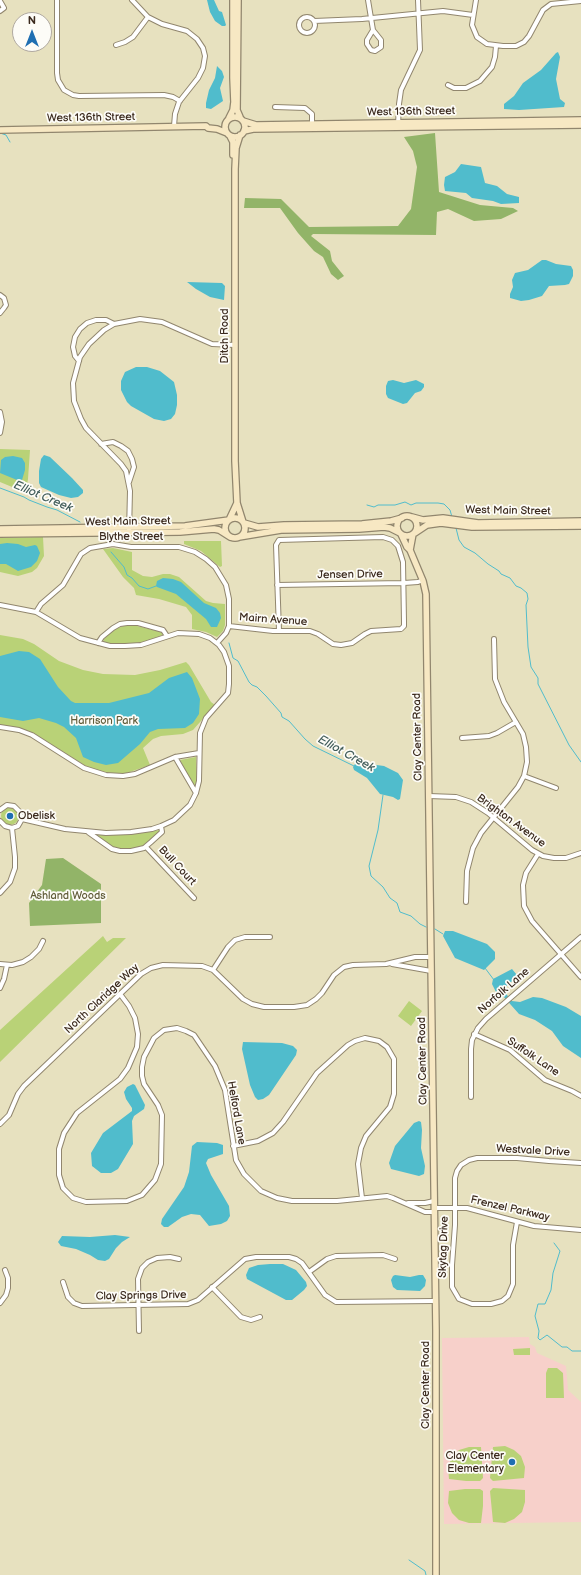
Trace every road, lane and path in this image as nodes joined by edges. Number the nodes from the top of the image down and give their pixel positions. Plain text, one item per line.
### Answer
1 (57, 0) edge
2 (132, 0) edge
3 (233, 0) edge
4 (238, 0) edge
5 (368, 0) edge
6 (418, 0) edge
7 (476, 0) edge
8 (0, 1) edge
9 (581, 1) edge
10 (0, 11) edge
11 (418, 13) junction
12 (474, 15) junction
13 (148, 17) junction
14 (372, 18) junction
15 (314, 22) dead end
16 (373, 30) junction
17 (116, 45) dead end
18 (496, 46) junction
19 (448, 85) dead end
20 (180, 101) junction
21 (275, 107) dead end
22 (227, 119) junction
23 (242, 119) junction
24 (581, 120) edge
25 (398, 125) junction
26 (581, 125) edge
27 (174, 126) junction
28 (206, 126) junction
29 (312, 126) junction
30 (0, 130) edge
31 (242, 133) junction
32 (228, 134) junction
33 (235, 169) junction
34 (0, 295) edge
35 (0, 312) edge
36 (114, 324) junction
37 (235, 345) junction
38 (79, 361) junction
39 (0, 412) edge
40 (0, 433) edge
41 (101, 444) junction
42 (129, 482) junction
43 (237, 503) junction
44 (412, 517) junction
45 (402, 518) junction
46 (229, 520) junction
47 (448, 521) junction
48 (581, 521) edge
49 (244, 522) junction
50 (459, 523) junction
51 (581, 526) edge
52 (0, 529) edge
53 (129, 529) junction
54 (335, 529) junction
55 (414, 533) junction
56 (0, 534) edge
57 (401, 534) junction
58 (230, 537) junction
59 (239, 538) junction
60 (336, 538) junction
61 (410, 550) junction
62 (423, 580) junction
63 (404, 583) junction
64 (277, 585) junction
65 (0, 605) edge
66 (36, 612) junction
67 (229, 626) junction
68 (279, 631) junction
69 (168, 636) junction
70 (494, 639) dead end
71 (217, 643) junction
72 (98, 644) junction
73 (516, 722) junction
74 (0, 727) edge
75 (462, 738) dead end
76 (199, 753) junction
77 (175, 757) junction
78 (524, 776) junction
79 (556, 788) dead end
80 (196, 793) junction
81 (429, 796) junction
82 (1, 807) edge
83 (494, 818) junction
84 (22, 819) junction
85 (0, 823) edge
86 (162, 826) junction
87 (12, 828) junction
88 (87, 832) junction
89 (146, 847) junction
90 (581, 853) edge
91 (538, 854) junction
92 (0, 893) edge
93 (194, 898) dead end
94 (466, 902) dead end
95 (270, 937) dead end
96 (581, 938) edge
97 (43, 941) dead end
98 (561, 955) junction
99 (431, 957) junction
100 (0, 964) edge
101 (392, 964) junction
102 (7, 965) junction
103 (213, 970) junction
104 (431, 971) junction
105 (581, 977) edge
106 (0, 988) edge
107 (120, 994) junction
108 (474, 1034) junction
109 (581, 1096) edge
110 (471, 1097) dead end
111 (0, 1124) edge
112 (233, 1146) junction
113 (581, 1162) edge
114 (455, 1186) joint
115 (362, 1198) junction
116 (434, 1201) junction
117 (406, 1203) junction
118 (455, 1208) junction
119 (434, 1210) junction
120 (517, 1222) junction
121 (581, 1230) edge
122 (179, 1259) dead end
123 (395, 1259) dead end
124 (5, 1270) dead end
125 (309, 1272) junction
126 (63, 1282) dead end
127 (212, 1287) junction
128 (435, 1301) junction
129 (0, 1303) edge
130 (138, 1305) junction
131 (260, 1317) dead end
132 (138, 1331) dead end
133 (436, 1575) edge

1 - 20 street
2 - 13 street
3 - 22 street
4 - 23 street
5 - 14 street
6 - 11 street
7 - 12 street
8 - 10 street
9 - 18 street
11 - 12 street
11 - 14 street
11 - 25 street
12 - 18 street
13 - 17 street
13 - 20 street
14 - 15 street
14 - 16 street
16 - 16 street
18 - 19 street
20 - 27 street
21 - 29 street
22 - 23 street
22 - 28 street, West 136th Street
22 - 32 street
23 - 29 street, West 136th Street
23 - 31 street
24 - 25 street, West 136th Street
25 - 26 street, West 136th Street
25 - 29 street, West 136th Street
27 - 28 street, West 136th Street
27 - 30 street, West 136th Street
28 - 32 street, West 136th Street
29 - 31 street, West 136th Street
31 - 32 street
31 - 33 street, Ditch Road
32 - 33 street, Ditch Road
33 - 37 street, Ditch Road
34 - 35 street
36 - 37 street
36 - 38 street
36 - 38 street
37 - 43 street, Ditch Road
38 - 41 street
39 - 40 street
41 - 42 street
41 - 42 street
42 - 53 street
43 - 46 street, Ditch Road
43 - 49 street, Ditch Road
44 - 45 street
44 - 47 street, West Main Street
44 - 55 street
45 - 49 street
45 - 57 street
46 - 49 street
46 - 53 street, West Main Street
46 - 58 street
47 - 50 street, West Main Street
47 - 55 street, West Main Street
48 - 50 street, West Main Street
49 - 59 street
50 - 51 street, West Main Street
52 - 53 street, West Main Street
53 - 56 street, West Main Street
53 - 58 street, West Main Street
54 - 57 street
54 - 59 street
54 - 60 street
55 - 57 street
55 - 61 street
57 - 61 street, Clay Center Road
58 - 59 street
60 - 63 street
60 - 64 street
61 - 62 street, Clay Center Road
62 - 63 street, Jensen Drive
62 - 81 street, Clay Center Road
63 - 64 street, Jensen Drive
63 - 68 street, Mairn Avenue
64 - 68 street
65 - 66 street
66 - 67 street, Blythe Street
66 - 72 street
67 - 68 street, Mairn Avenue
67 - 71 street
69 - 71 street
69 - 72 street
69 - 72 street
70 - 73 street
71 - 76 street
73 - 75 street
73 - 78 street
74 - 77 street
76 - 77 street
76 - 80 street
77 - 80 street
78 - 79 street
78 - 83 street
80 - 86 street
81 - 83 street, Brighton Avenue
81 - 99 street, Clay Center Road
82 - 84 street
83 - 91 street, Brighton Avenue
83 - 94 street
84 - 87 street
84 - 88 street
85 - 87 street
86 - 88 street
86 - 89 street
87 - 92 street
88 - 89 street
89 - 93 street, Bull Court
90 - 91 street, Brighton Avenue
91 - 98 street
95 - 103 street
96 - 98 street, Norfolk Lane
97 - 102 street
98 - 105 street
98 - 108 street, Norfolk Lane
99 - 101 street, North Claridge Way
99 - 104 street, Clay Center Road
100 - 102 street
101 - 103 street, North Claridge Way
101 - 104 street, North Claridge Way
102 - 106 street
103 - 107 street, North Claridge Way
104 - 116 street, Clay Center Road
107 - 111 street, North Claridge Way
107 - 112 street, Helford Lane
108 - 109 street, Suffolk Lane
108 - 110 street
112 - 115 street, Helford Lane
112 - 115 street
113 - 114 street, Westvale Drive
114 - 118 street, Skytag Drive
115 - 117 street, Helford Lane
116 - 117 street, Helford Lane
116 - 119 street, Clay Center Road
117 - 119 street, Helford Lane
118 - 119 street, Frenzel Parkway
118 - 120 street, Frenzel Parkway
118 - 120 street, Skytag Drive
119 - 128 street, Clay Center Road
120 - 121 street, Frenzel Parkway
122 - 130 street
123 - 125 street
124 - 129 street
125 - 127 street, Clay Springs Drive
125 - 128 street, Clay Springs Drive
126 - 130 street, Clay Springs Drive
127 - 130 street, Clay Springs Drive
127 - 131 street
128 - 133 street, Clay Center Road
130 - 132 street

